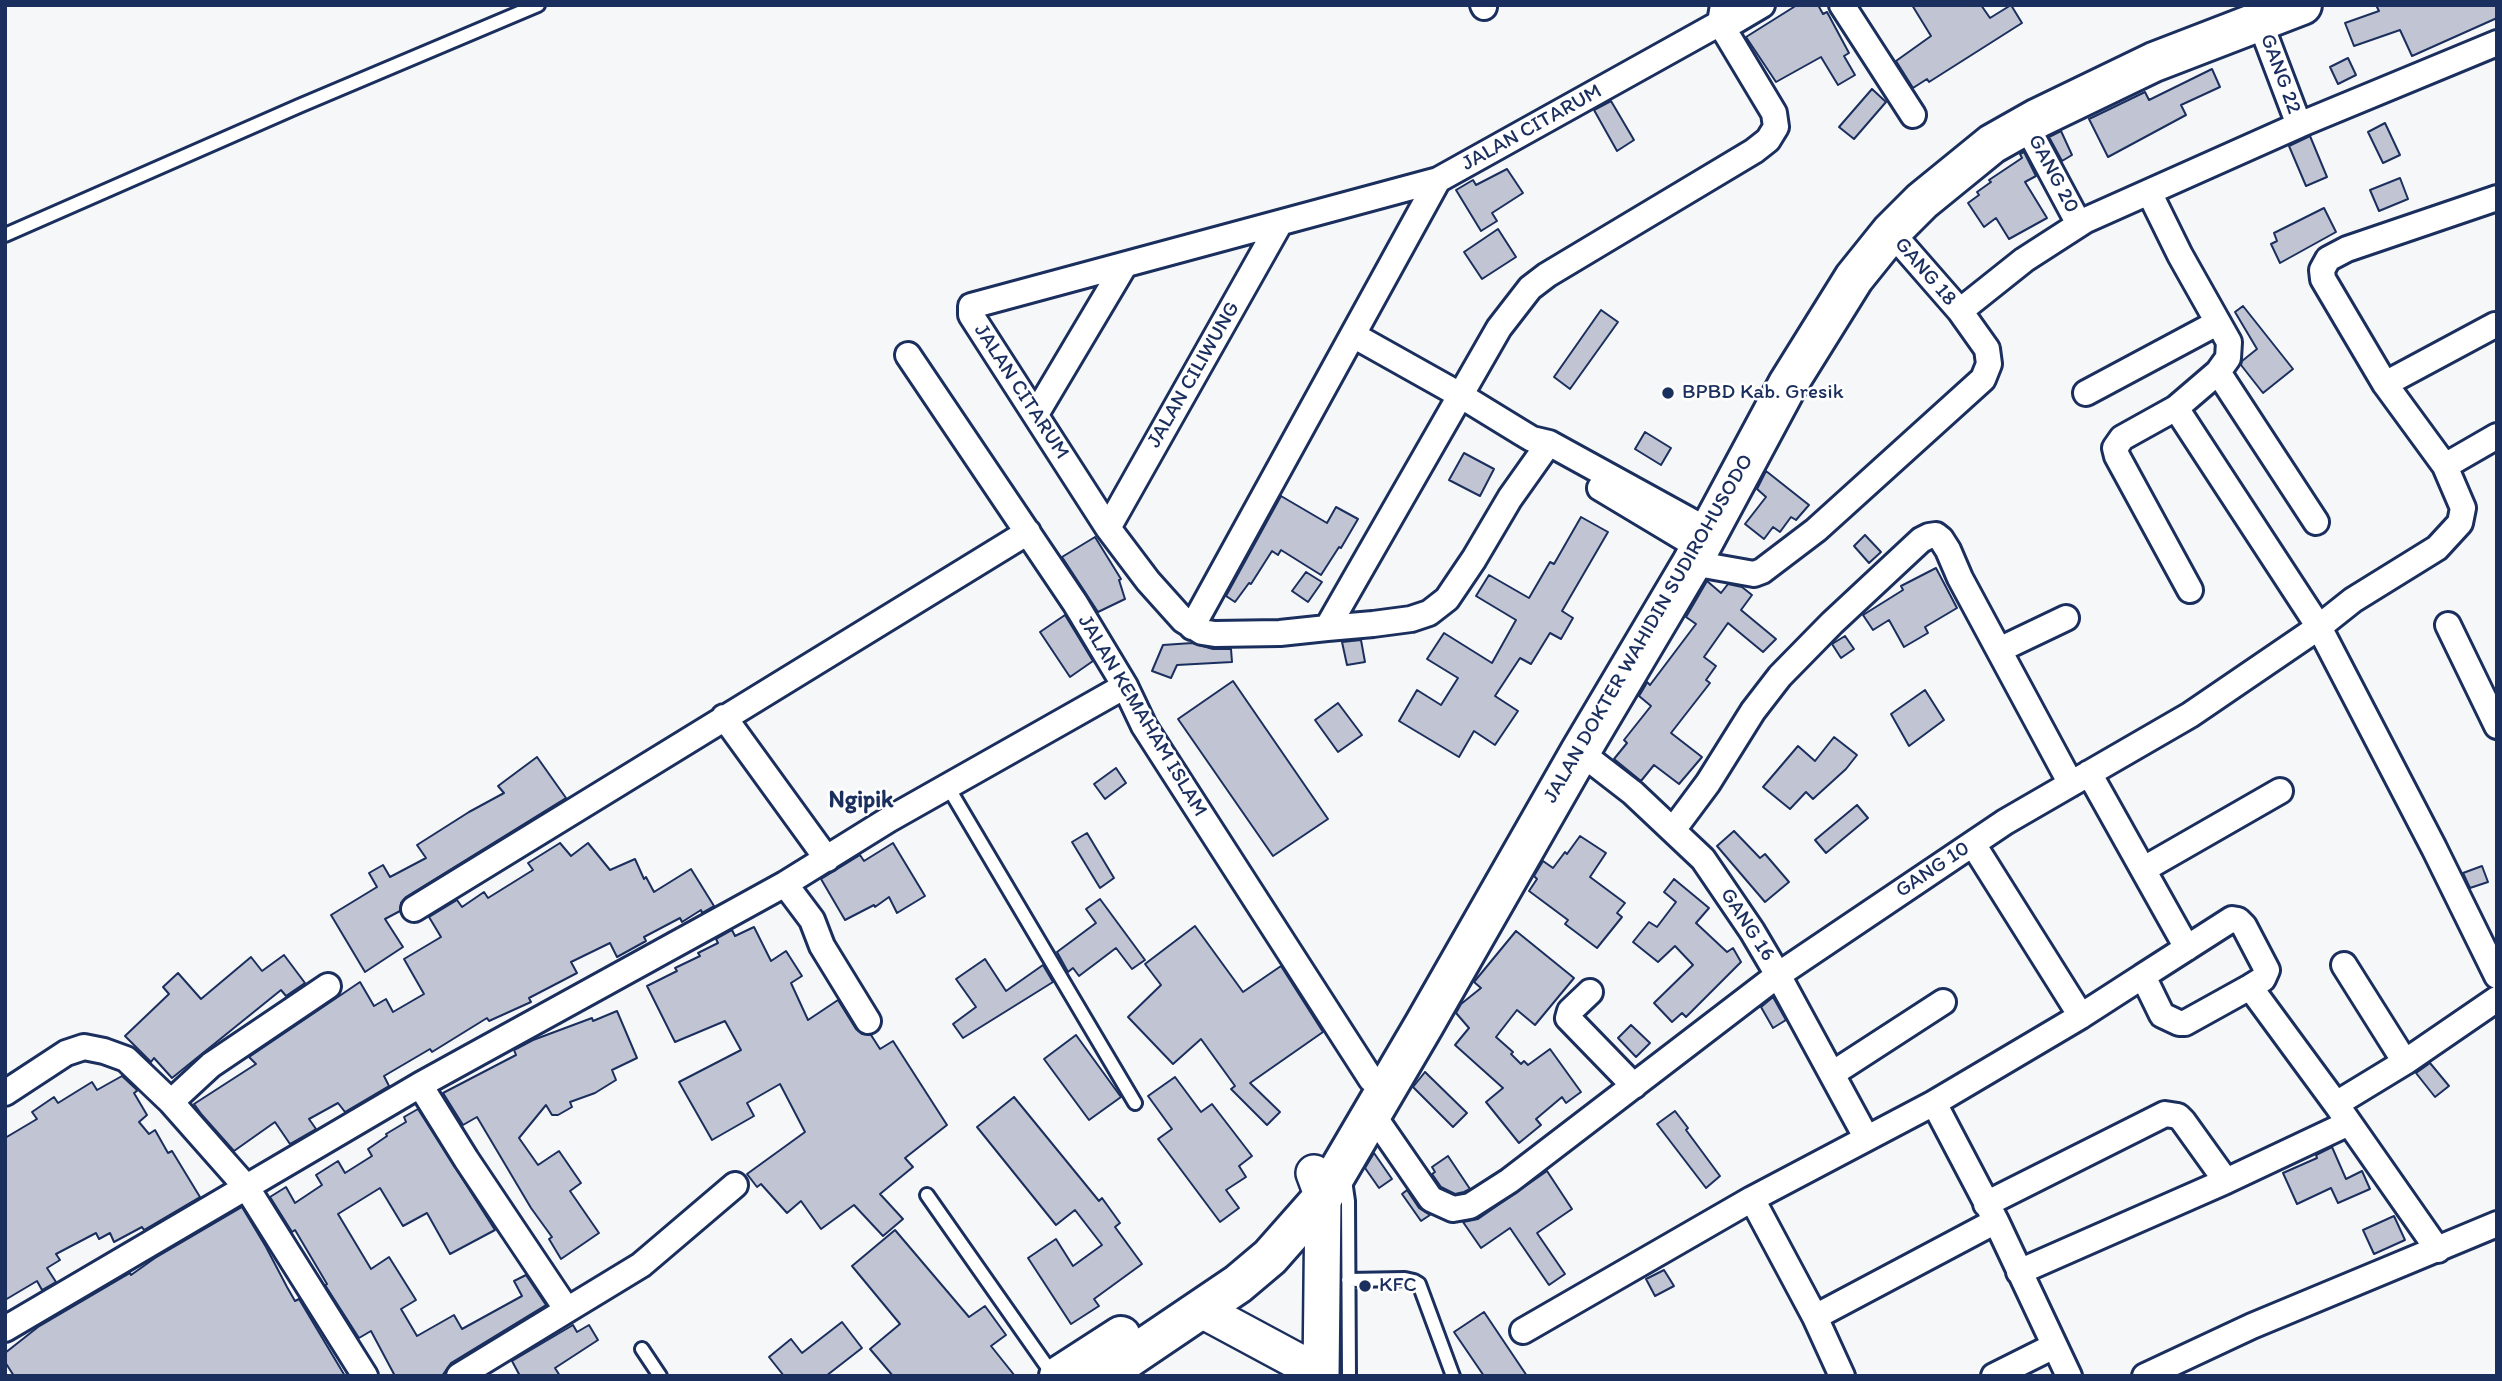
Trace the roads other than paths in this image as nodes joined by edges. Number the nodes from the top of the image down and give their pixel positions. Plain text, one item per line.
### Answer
1 (538, 5) edge
2 (1762, 5) edge
3 (1842, 5) edge
4 (2302, 5) edge
5 (2253, 13) edge
6 (1722, 14) edge
7 (2497, 43) edge
8 (1913, 115) dead end
9 (2026, 125) junction
10 (2299, 125) junction
11 (1438, 180) junction
12 (2149, 192) junction
13 (2497, 198) edge
14 (1280, 223) junction
15 (2080, 224) junction
16 (1891, 232) junction
17 (5, 235) edge
18 (1124, 266) junction
19 (1960, 311) junction
20 (2217, 323) junction
21 (2495, 325) edge
22 (1353, 335) junction
23 (908, 355) dead end
24 (2218, 372) junction
25 (2385, 384) junction
26 (2086, 393) dead end
27 (1460, 395) junction
28 (2175, 408) junction
29 (1036, 414) junction
30 (2497, 436) edge
31 (1541, 445) junction
32 (2445, 466) junction
33 (2316, 522) dead end
34 (1108, 528) junction
35 (1028, 532) junction
36 (1694, 540) junction
37 (2190, 590) dead end
38 (2066, 618) dead end
39 (2448, 625) dead end
40 (1192, 627) junction
41 (2319, 627) junction
42 (1327, 628) junction
43 (1999, 650) junction
44 (1125, 686) junction
45 (724, 717) junction
46 (2497, 726) edge
47 (1580, 751) junction
48 (2080, 778) junction
49 (948, 787) junction
50 (2280, 791) dead end
51 (1673, 830) junction
52 (1973, 844) junction
53 (827, 859) junction
54 (2144, 869) junction
55 (785, 884) junction
56 (414, 909) dead end
57 (2187, 948) junction
58 (2344, 965) dead end
59 (1778, 975) junction
60 (2143, 976) junction
61 (2497, 976) edge
62 (328, 986) dead end
63 (2250, 987) junction
64 (1590, 992) dead end
65 (2497, 999) edge
66 (1943, 1002) dead end
67 (2081, 1016) junction
68 (868, 1021) dead end
69 (2405, 1062) junction
70 (1832, 1074) junction
71 (420, 1086) junction
72 (1634, 1086) junction
73 (5, 1093) edge
74 (1371, 1096) junction
75 (171, 1102) junction
76 (1135, 1103) dead end
77 (1934, 1103) junction
78 (2343, 1114) junction
79 (1866, 1137) junction
80 (1326, 1177) junction
81 (2226, 1181) junction
82 (735, 1185) dead end
83 (247, 1188) junction
84 (927, 1195) dead end
85 (1752, 1199) junction
86 (1991, 1213) junction
87 (2497, 1224) edge
88 (2438, 1250) junction
89 (2019, 1272) junction
90 (1349, 1280) junction
91 (1192, 1303) junction
92 (568, 1310) junction
93 (1815, 1317) junction
94 (5, 1329) edge
95 (1523, 1331) dead end
96 (2054, 1346) junction
97 (642, 1349) dead end
98 (1335, 1374) edge
99 (365, 1376) edge
100 (458, 1376) edge
101 (660, 1376) edge
102 (1053, 1376) edge
103 (1059, 1376) edge
104 (1102, 1376) edge
105 (1453, 1376) edge
106 (1842, 1376) edge
107 (1994, 1376) edge
108 (2069, 1376) edge
109 (2145, 1376) edge

1 - 17 lane
2 - 6 street, JALAN CITARUM
3 - 8 street
4 - 5 highway, JALAN DOKTER WAHIDIN SUDIROHUSODO
5 - 9 highway, JALAN DOKTER WAHIDIN SUDIROHUSODO
5 - 10 street, GANG 22
5 - 36 highway, JALAN DOKTER WAHIDIN SUDIROHUSODO
6 - 11 street, JALAN CITARUM
6 - 27 street
7 - 10 street
9 - 15 street, GANG 20
9 - 16 highway, JALAN DOKTER WAHIDIN SUDIROHUSODO
10 - 12 street
11 - 14 street, JALAN CITARUM
11 - 22 street
12 - 15 street
12 - 20 street
13 - 25 street, GANG 10
14 - 18 street, JALAN CITARUM
14 - 34 street, JALAN CILIWUNG
15 - 19 street
16 - 19 street, GANG 18
16 - 36 highway, JALAN DOKTER WAHIDIN SUDIROHUSODO
18 - 29 street
18 - 29 street, JALAN CITARUM
19 - 36 street, GANG 18
20 - 24 street
20 - 26 street
21 - 25 street
22 - 27 street, GANG 18
22 - 40 street
23 - 35 street, JALAN KEMAHAM ISLAM
24 - 28 street
24 - 33 street
25 - 32 street, GANG 10
27 - 31 street, GANG 18
27 - 42 street
28 - 37 street
28 - 41 street
29 - 34 street, JALAN CITARUM
30 - 32 street
31 - 36 street, GANG 18
31 - 42 street
32 - 41 street, GANG 10
34 - 40 street, JALAN CITARUM
35 - 44 street, JALAN KEMAHAM ISLAM
35 - 45 street
36 - 47 highway, JALAN DOKTER WAHIDIN SUDIROHUSODO
36 - 74 highway, JALAN DOKTER WAHIDIN SUDIROHUSODO
38 - 43 street
39 - 46 street
40 - 42 street
41 - 48 street, GANG 10
41 - 61 street
43 - 48 street
43 - 51 street
44 - 49 street
44 - 74 street, JALAN KEMAHAM ISLAM
45 - 53 street
45 - 56 street
47 - 51 street, GANG 16
47 - 74 highway, JALAN DOKTER WAHIDIN SUDIROHUSODO
48 - 52 street, GANG 10
48 - 54 street
49 - 53 street
49 - 76 lane
50 - 54 street
51 - 59 street, GANG 16
52 - 59 street, GANG 10
52 - 67 street
53 - 55 street
54 - 57 street
55 - 68 street
55 - 71 street
57 - 60 street
57 - 63 street
58 - 69 street
59 - 70 street, GANG 16
59 - 72 street, GANG 10
60 - 63 street
60 - 67 street
62 - 75 street
63 - 78 street
64 - 72 street
65 - 69 street
66 - 70 street
67 - 77 street
69 - 78 street
70 - 79 street, GANG 16
71 - 83 street
71 - 92 street
72 - 74 street, GANG 10
73 - 75 street
74 - 80 highway, JALAN DOKTER WAHIDIN SUDIROHUSODO
75 - 83 street
77 - 79 street
77 - 86 street
78 - 81 street
78 - 88 street
79 - 85 street
80 - 90 lane
80 - 91 highway, JALAN DOKTER WAHIDIN SUDIROHUSODO
80 - 98 main road
81 - 86 street
81 - 89 street
82 - 92 street
83 - 94 street
83 - 99 street
84 - 102 lane
85 - 93 street
85 - 95 street
86 - 89 street
86 - 93 street
87 - 88 street
88 - 109 street
89 - 96 street
90 - 98 lane
90 - 105 lane
91 - 98 main road
91 - 103 highway, JALAN DOKTER WAHIDIN SUDIROHUSODO
91 - 104 highway, JALAN DOKTER WAHIDIN SUDIROHUSODO
92 - 100 street
93 - 106 street
96 - 107 street
96 - 108 street
97 - 101 lane

